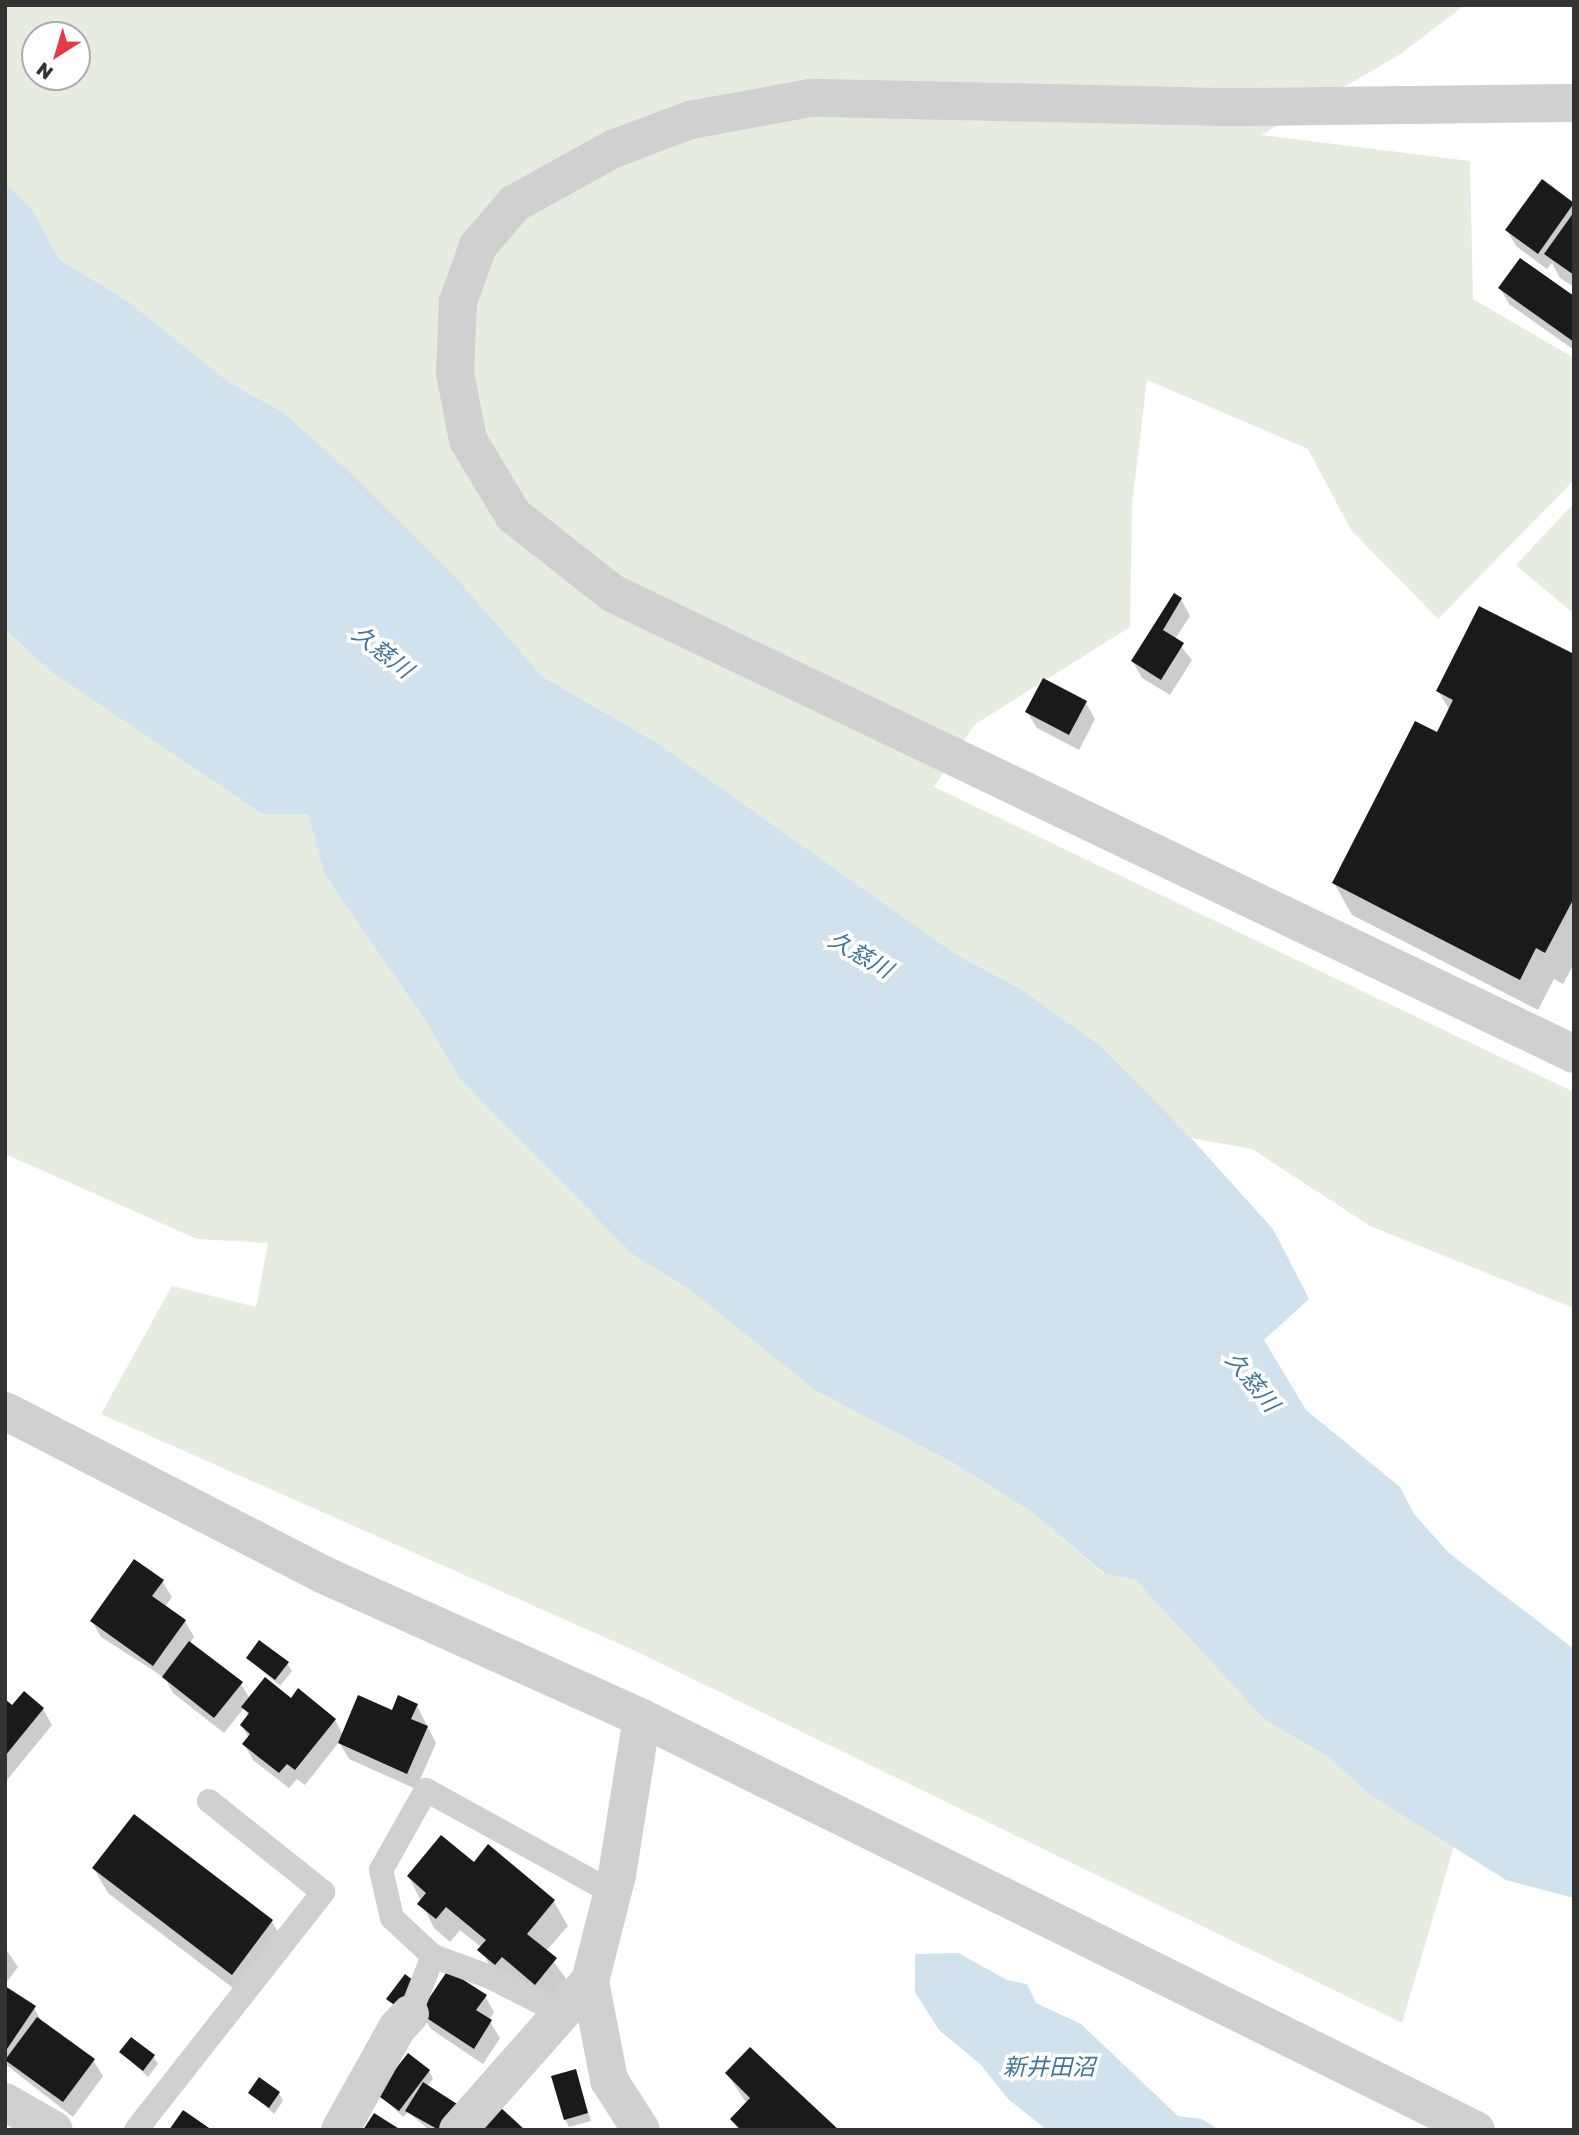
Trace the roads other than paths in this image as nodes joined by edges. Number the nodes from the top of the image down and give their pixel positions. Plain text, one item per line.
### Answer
1 (1574, 103) edge
2 (1574, 1054) edge
3 (5, 1411) edge
4 (642, 1718) junction
5 (209, 1801) dead end
6 (613, 1893) junction
7 (433, 1956) junction
8 (590, 1981) junction
9 (559, 2012) junction
10 (410, 2014) joint
11 (5, 2102) edge
12 (54, 2130) edge
13 (136, 2130) edge
14 (340, 2130) edge
15 (458, 2130) edge
16 (641, 2130) edge
17 (1476, 2130) edge

1 - 2 street
3 - 4 street
4 - 6 street
4 - 17 street
5 - 13 lane
6 - 7 lane
6 - 8 street
7 - 9 lane
7 - 10 lane
8 - 9 street
8 - 16 street
9 - 15 street
10 - 14 street
11 - 12 street

